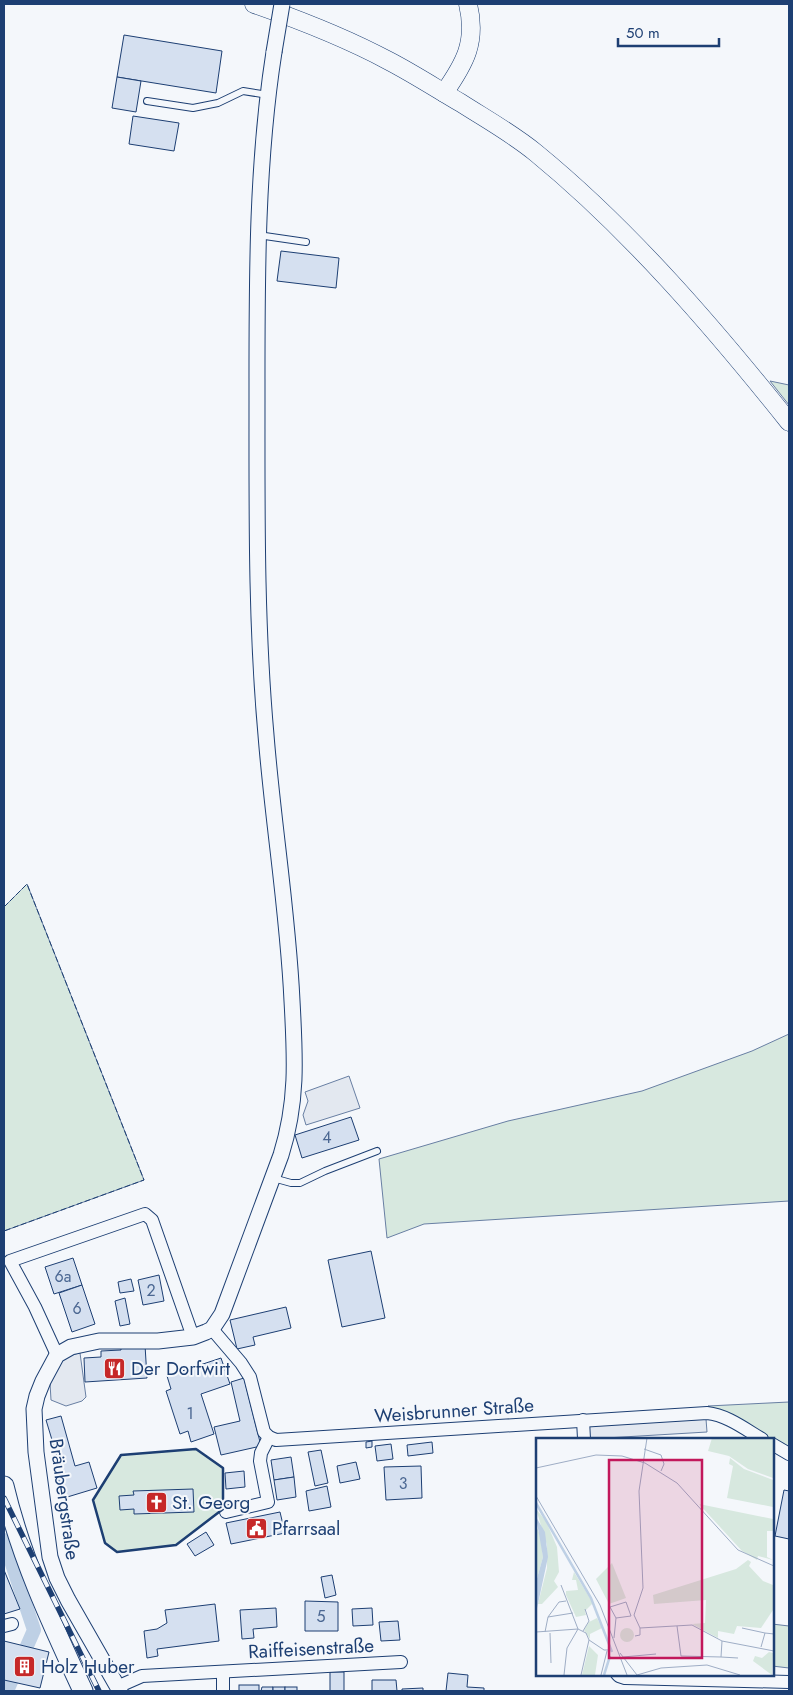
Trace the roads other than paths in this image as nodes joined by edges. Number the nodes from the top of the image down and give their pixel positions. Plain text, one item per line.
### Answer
1 (254, 4) edge
2 (282, 4) edge
3 (468, 4) edge
4 (444, 93) junction
5 (268, 95) junction
6 (147, 101) dead end
7 (258, 235) junction
8 (306, 242) dead end
9 (789, 422) edge
10 (377, 1151) dead end
11 (273, 1178) junction
12 (212, 1329) junction
13 (193, 1336) junction
14 (57, 1355) junction
15 (583, 1420) junction
16 (269, 1437) junction
17 (584, 1438) edge
18 (760, 1438) edge
19 (773, 1445) edge
20 (789, 1454) edge
21 (4, 1486) edge
22 (226, 1512) dead end
23 (401, 1662) dead end
24 (223, 1672) junction
25 (618, 1675) edge
26 (789, 1682) edge
27 (118, 1689) edge
28 (82, 1691) edge
29 (223, 1691) edge

1 - 4 main road
2 - 5 street, bridge
3 - 4 main road
4 - 9 main road
5 - 6 lane
5 - 7 street
7 - 8 lane
7 - 11 street
10 - 11 lane
11 - 12 street
12 - 13 street
12 - 16 street
13 - 14 street
13 - 14 street
14 - 27 street, Bräubergstraße
15 - 16 street, Weisbrunner Straße
15 - 17 street
15 - 18 street, Weisbrunner Straße
16 - 22 street
19 - 20 street
21 - 28 main road
23 - 24 street, Raiffeisenstraße
24 - 27 street, Raiffeisenstraße
24 - 29 street, Raiffeisenstraße
25 - 26 street

